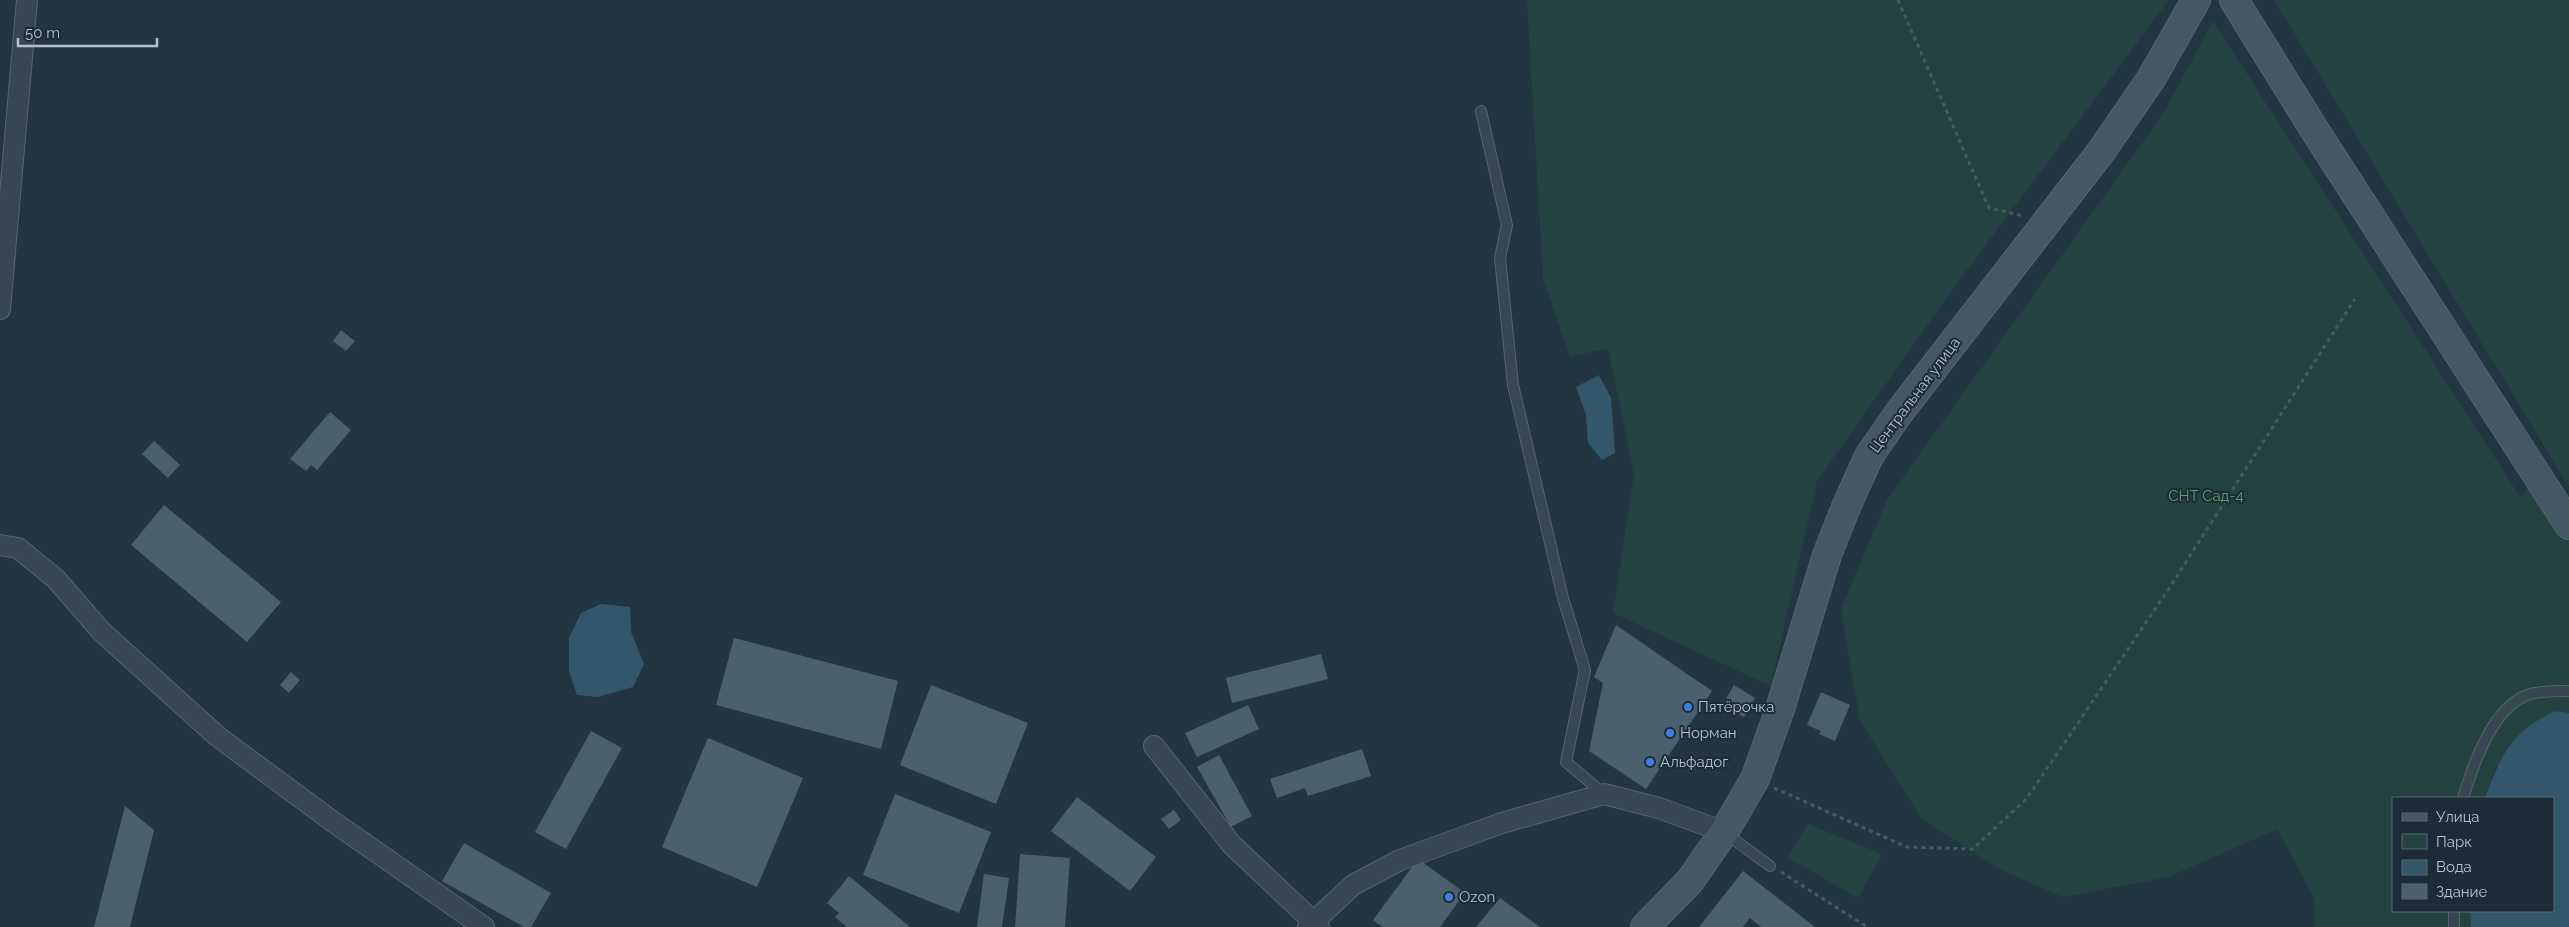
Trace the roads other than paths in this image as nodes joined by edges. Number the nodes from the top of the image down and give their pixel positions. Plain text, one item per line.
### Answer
1 (27, 0) edge
2 (2196, 0) edge
3 (2234, 0) edge
4 (1481, 111) dead end
5 (0, 309) edge
6 (2569, 525) edge
7 (0, 545) edge
8 (2569, 691) edge
9 (1154, 746) dead end
10 (1604, 794) junction
11 (2463, 797) edge
12 (1724, 832) junction
13 (1772, 867) road end
14 (2454, 912) edge
15 (1312, 924) edge
16 (484, 927) edge
17 (1644, 927) edge
18 (2454, 927) edge

1 - 5 street
2 - 12 street, Центральная улица
3 - 6 street
4 - 10 lane
7 - 16 street
8 - 11 lane
9 - 15 street
10 - 12 street
10 - 15 street
12 - 13 lane
12 - 17 street, Центральная улица
14 - 18 lane

